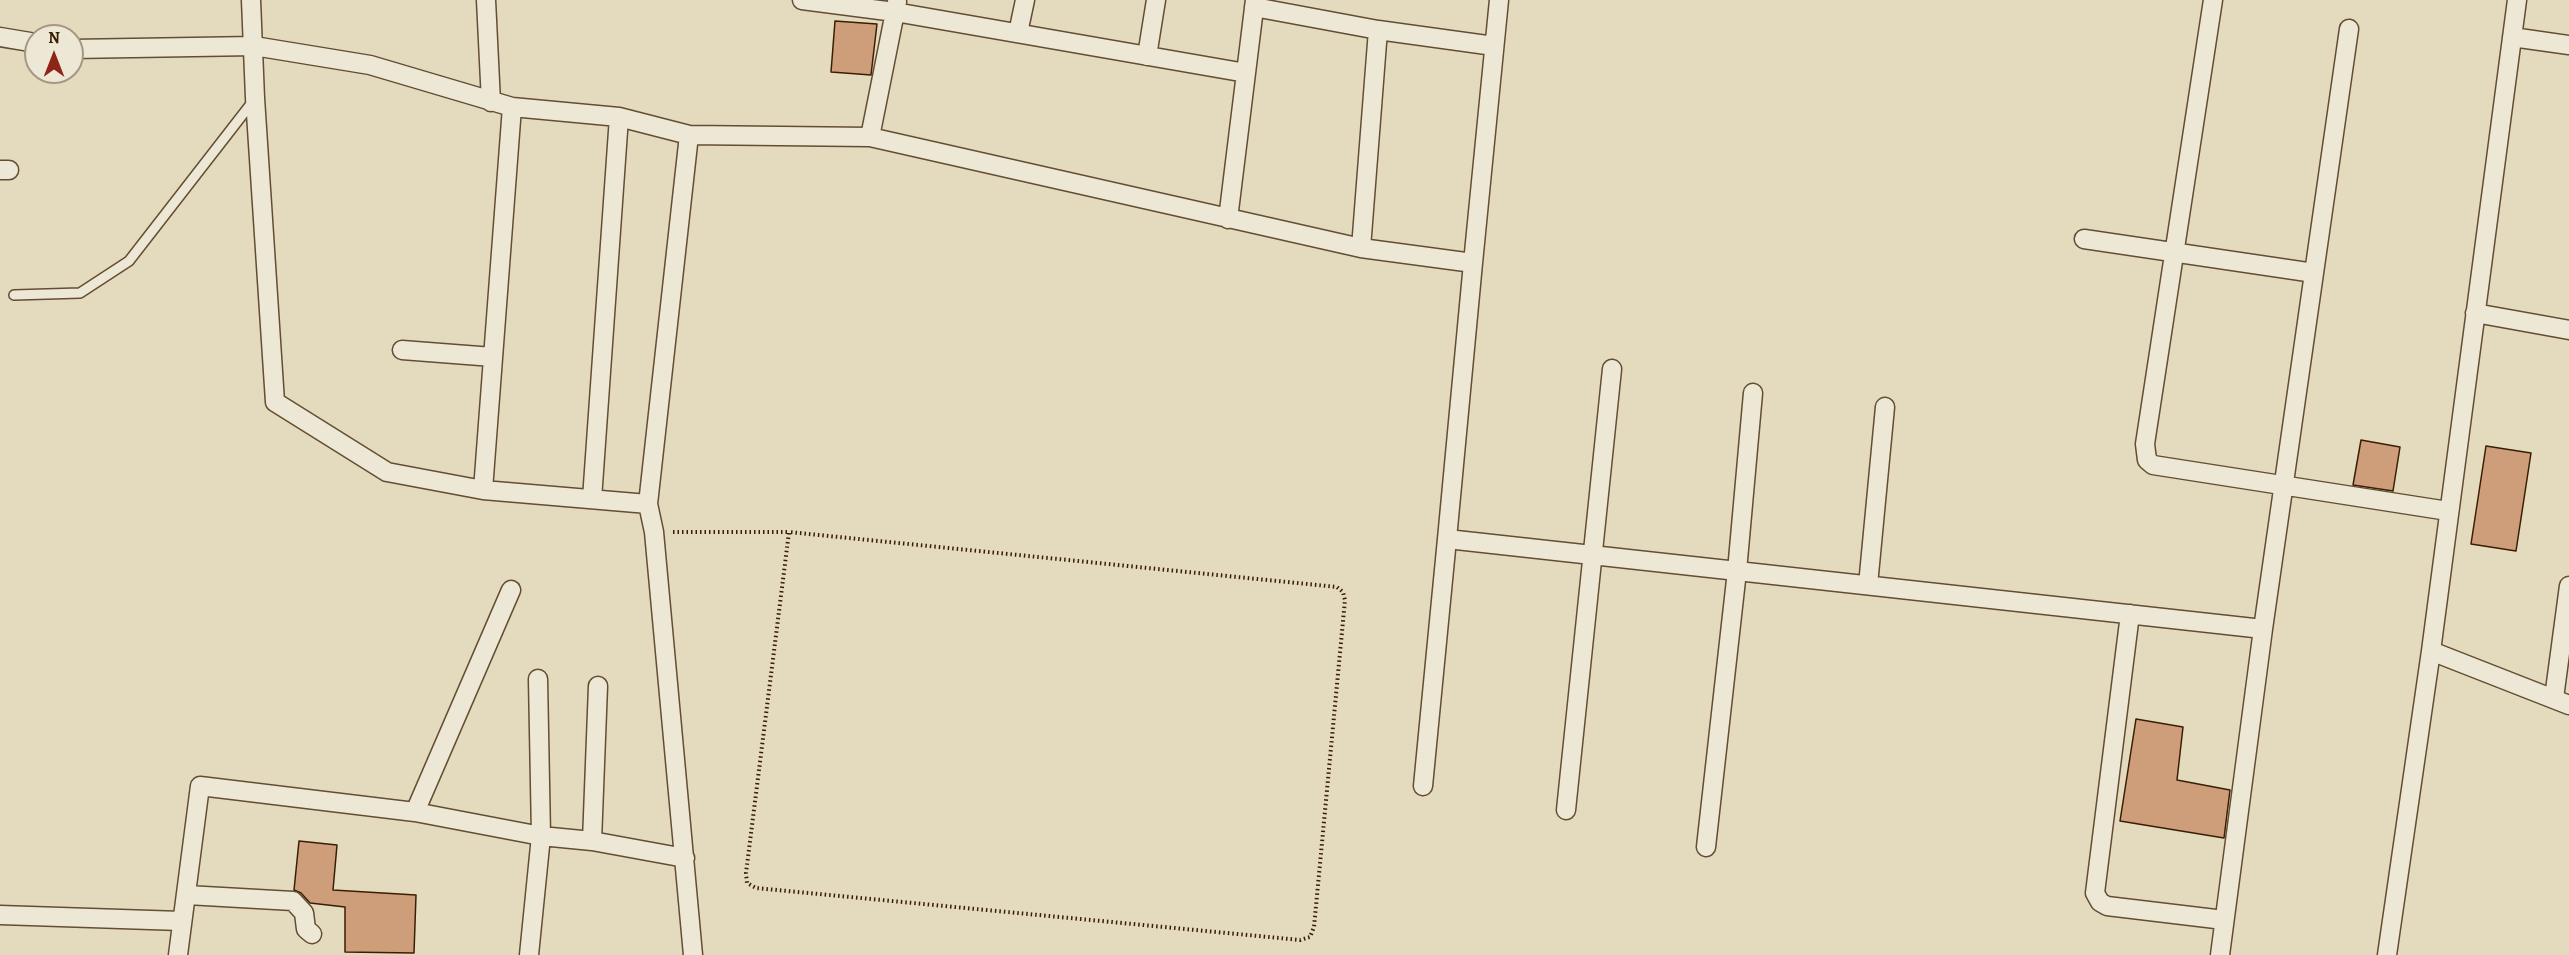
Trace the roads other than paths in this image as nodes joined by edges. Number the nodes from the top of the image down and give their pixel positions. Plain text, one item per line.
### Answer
1 (251, 0) edge
2 (486, 0) edge
3 (802, 0) edge
4 (1025, 0) edge
5 (1156, 0) edge
6 (1498, 0) edge
7 (2213, 0) edge
8 (2517, 0) edge
9 (1255, 4) edge
10 (896, 6) edge
11 (2349, 29) dead end
12 (1378, 30) junction
13 (1018, 33) junction
14 (0, 37) edge
15 (2512, 37) junction
16 (24, 41) edge
17 (2569, 45) edge
18 (254, 46) junction
19 (1494, 46) junction
20 (84, 49) edge
21 (1147, 56) junction
22 (1246, 73) junction
23 (255, 98) junction
24 (491, 102) junction
25 (512, 107) junction
26 (619, 117) junction
27 (688, 135) junction
28 (870, 137) junction
29 (1228, 219) junction
30 (2084, 239) dead end
31 (1361, 248) junction
32 (2173, 253) junction
33 (1473, 263) junction
34 (2314, 273) junction
35 (14, 295) dead end
36 (2475, 314) junction
37 (2569, 330) edge
38 (402, 350) dead end
39 (493, 357) junction
40 (1612, 369) dead end
41 (1754, 393) dead end
42 (1886, 407) dead end
43 (2283, 486) junction
44 (483, 490) junction
45 (592, 499) junction
46 (648, 504) junction
47 (2448, 511) junction
48 (1447, 539) junction
49 (1593, 555) junction
50 (1737, 571) junction
51 (1868, 585) junction
52 (2569, 586) edge
53 (511, 590) dead end
54 (2130, 614) junction
55 (2263, 629) junction
56 (2431, 651) junction
57 (538, 679) dead end
58 (598, 686) dead end
59 (2561, 701) edge
60 (1423, 786) dead end
61 (1566, 810) dead end
62 (415, 812) junction
63 (541, 836) junction
64 (592, 841) junction
65 (1706, 847) dead end
66 (684, 858) junction
67 (187, 895) junction
68 (0, 915) edge
69 (2224, 920) junction
70 (181, 921) junction
71 (312, 934) dead end
72 (178, 955) edge
73 (529, 955) edge
74 (693, 955) edge
75 (2220, 955) edge
76 (2387, 955) edge

1 - 18 street
2 - 24 street
3 - 10 street
4 - 13 street
5 - 21 street
6 - 19 street
7 - 32 street
8 - 15 street
9 - 12 street
9 - 22 street
10 - 13 street
10 - 28 street
11 - 34 street
12 - 19 street
12 - 31 street
13 - 21 street
14 - 16 street
15 - 17 street
15 - 36 street
18 - 20 street
18 - 23 street
18 - 24 street
19 - 33 street
21 - 22 street
22 - 29 street
23 - 35 lane
23 - 44 street
24 - 25 street
25 - 26 street
25 - 39 street
26 - 27 street
26 - 45 street
27 - 28 street
27 - 46 street
28 - 29 street
29 - 31 street
30 - 32 street
31 - 33 street
32 - 34 street
32 - 43 street
33 - 48 street
34 - 43 street
36 - 37 street
36 - 47 street
38 - 39 street
39 - 44 street
40 - 49 street
41 - 50 street
42 - 51 street
43 - 47 street
43 - 55 street
44 - 45 street
45 - 46 street
46 - 66 street
47 - 56 street
48 - 49 street
48 - 60 street
49 - 50 street
49 - 61 street
50 - 51 street
50 - 65 street
51 - 54 street
52 - 59 street
53 - 62 street
54 - 55 street
54 - 69 street
55 - 69 street
56 - 59 street
56 - 76 street
57 - 63 street
58 - 64 street
62 - 63 street
62 - 67 street
63 - 64 street
63 - 73 street
64 - 66 street
66 - 74 street
67 - 70 street
67 - 71 street
68 - 70 street
69 - 75 street
70 - 72 street

